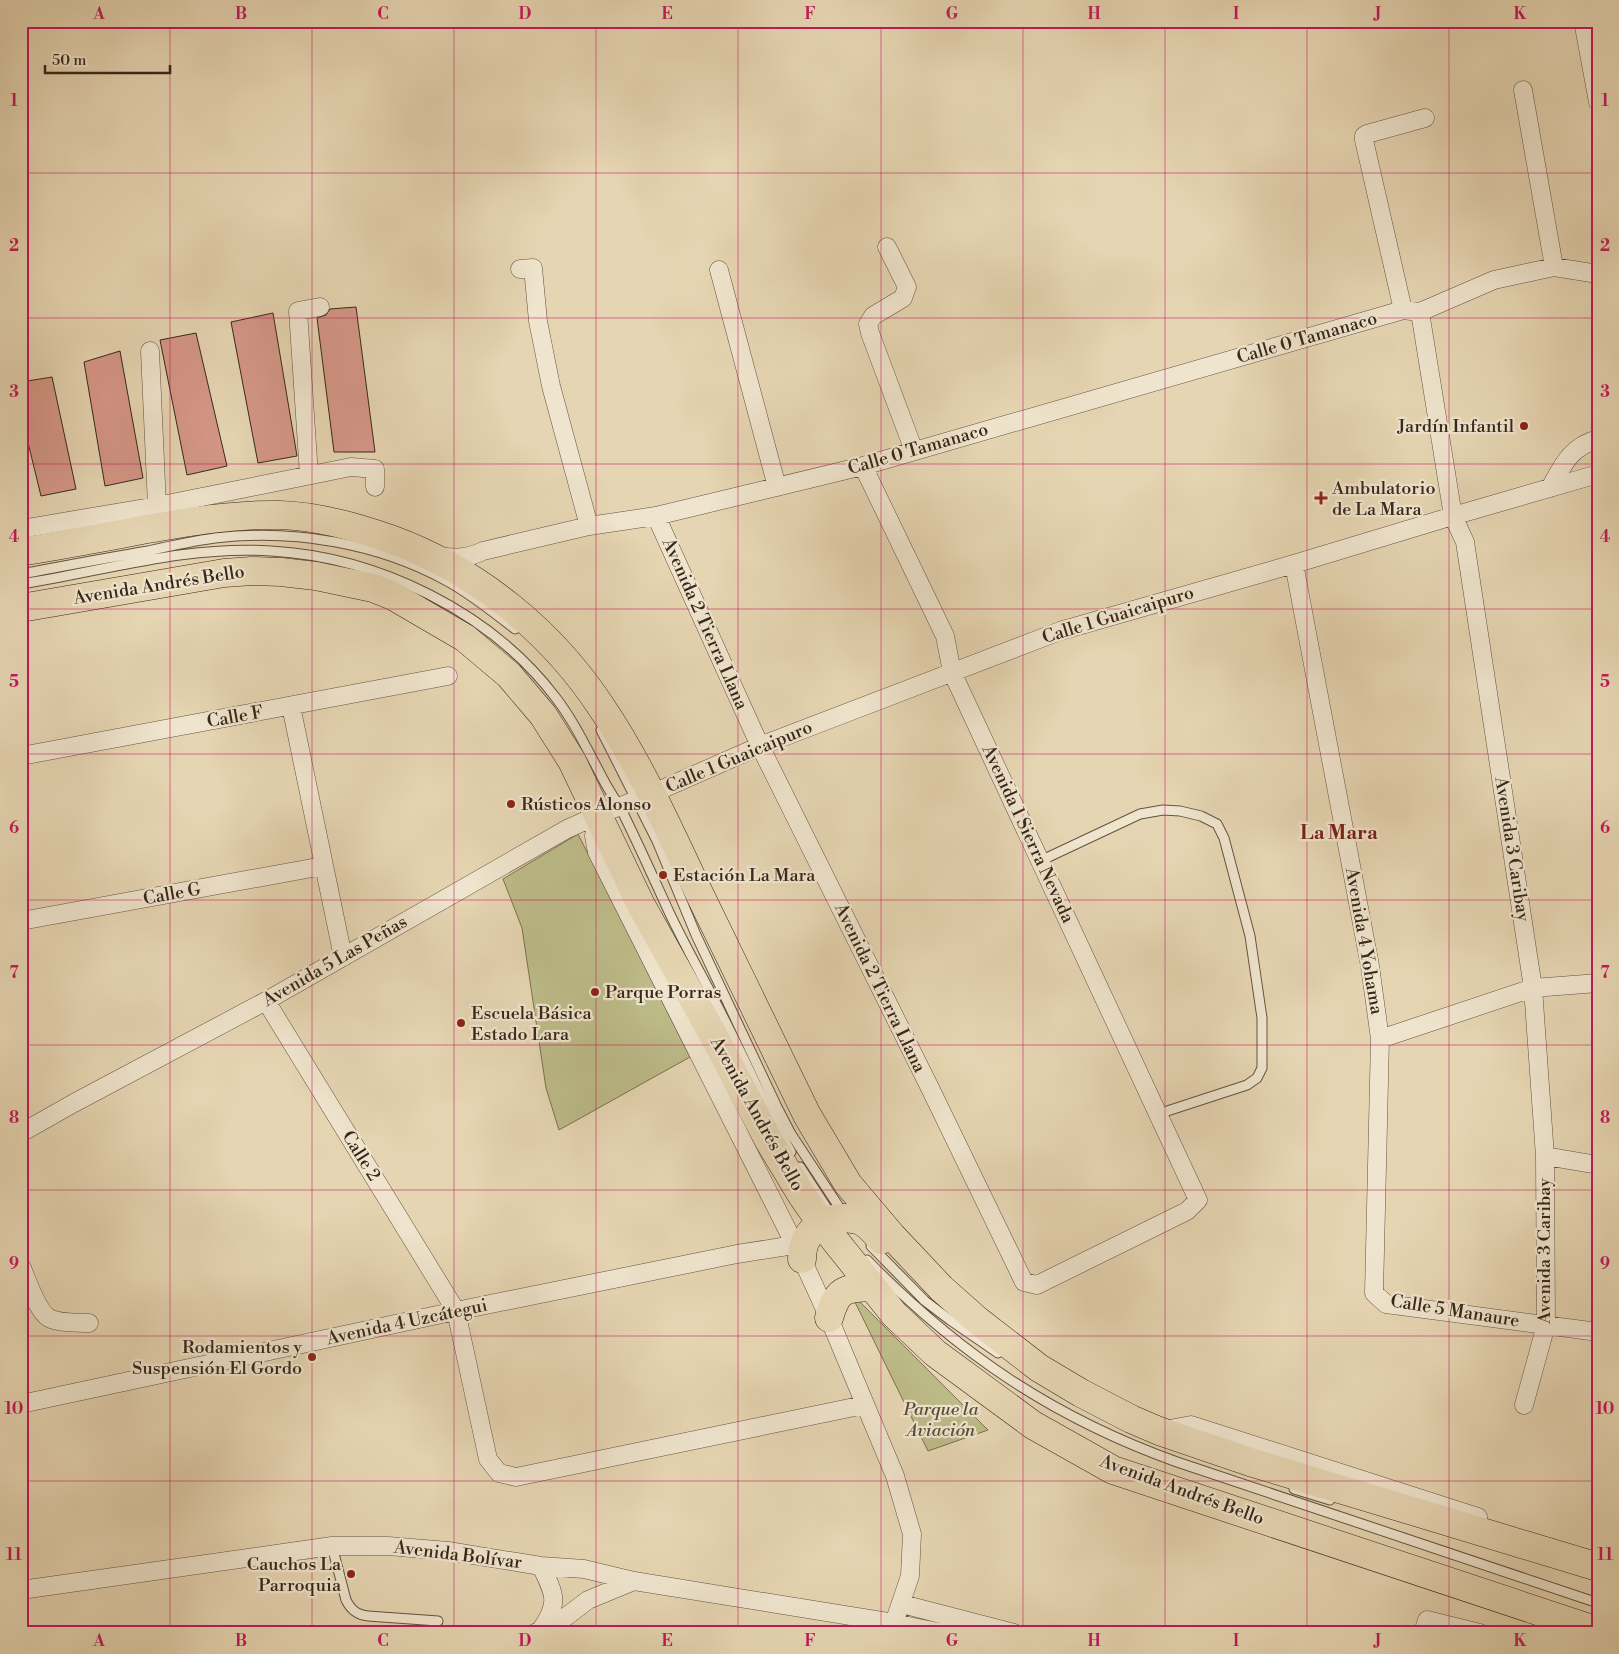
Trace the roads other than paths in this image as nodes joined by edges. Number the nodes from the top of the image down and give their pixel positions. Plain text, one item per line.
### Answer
1 (1583, 21) edge
2 (1523, 90) dead end
3 (1598, 102) edge
4 (1425, 118) dead end
5 (887, 247) dead end
6 (1554, 267) junction
7 (520, 269) dead end
8 (719, 270) dead end
9 (1598, 274) edge
10 (320, 307) dead end
11 (1411, 311) junction
12 (150, 351) dead end
13 (1598, 439) edge
14 (914, 451) junction
15 (863, 466) junction
16 (1598, 474) edge
17 (309, 475) junction
18 (375, 487) dead end
19 (777, 487) junction
20 (1550, 488) junction
21 (157, 506) junction
22 (656, 516) junction
23 (1453, 516) junction
24 (589, 526) junction
25 (21, 529) edge
26 (84, 541) junction
27 (21, 552) edge
28 (427, 554) junction
29 (21, 563) edge
30 (1294, 564) junction
31 (21, 574) edge
32 (21, 584) edge
33 (21, 608) edge
34 (525, 637) dead end
35 (952, 672) junction
36 (448, 676) dead end
37 (291, 706) junction
38 (594, 718) dead end
39 (760, 746) junction
40 (21, 756) edge
41 (626, 804) junction
42 (1040, 861) junction
43 (323, 866) junction
44 (21, 922) edge
45 (344, 957) junction
46 (1598, 983) edge
47 (1533, 988) junction
48 (266, 1001) junction
49 (1380, 1039) junction
50 (1158, 1114) junction
51 (21, 1133) edge
52 (1544, 1156) junction
53 (1598, 1165) edge
54 (848, 1184) junction
55 (1198, 1200) joint
56 (832, 1238) junction
57 (21, 1266) edge
58 (872, 1287) junction
59 (1374, 1293) joint
60 (456, 1311) junction
61 (829, 1318) junction
62 (89, 1323) dead end
63 (1546, 1325) junction
64 (1598, 1332) edge
65 (998, 1344) junction
66 (21, 1404) edge
67 (864, 1405) junction
68 (1524, 1405) dead end
69 (1159, 1431) junction
70 (1282, 1485) dead end
71 (1343, 1504) dead end
72 (332, 1546) junction
73 (1598, 1555) edge
74 (541, 1566) junction
75 (1598, 1567) edge
76 (634, 1581) junction
77 (21, 1590) edge
78 (1598, 1603) edge
79 (902, 1604) junction
80 (438, 1620) dead end
81 (894, 1623) junction
82 (537, 1632) edge
83 (1598, 1632) edge
84 (943, 1633) edge
85 (1014, 1633) edge
86 (1423, 1633) edge
87 (1480, 1633) edge

1 - 3 street
2 - 6 street
4 - 11 street, Avenida 3 Caribay
5 - 14 street
6 - 9 street
6 - 11 street, Calle 0 Tamanaco
7 - 24 street
8 - 19 street
10 - 17 street
11 - 14 street, Calle 0 Tamanaco
11 - 23 street, Avenida 3 Caribay
12 - 21 street
13 - 20 street
14 - 15 street, Calle 0 Tamanaco
15 - 19 street, Calle 0 Tamanaco
15 - 35 street, Avenida 1 Sierra Nevada
16 - 20 street, Calle 1 Guaicaipuro
17 - 18 street
17 - 21 street
19 - 22 street, Calle 0 Tamanaco
20 - 23 street, Calle 1 Guaicaipuro
21 - 25 street
22 - 24 street, Calle 0 Tamanaco
22 - 39 street, Avenida 2 Tierra Llana
23 - 30 street, Calle 1 Guaicaipuro
23 - 47 street, Avenida 3 Caribay
24 - 28 street, Calle 0 Tamanaco
26 - 27 highway, Avenida Andrés Bello
26 - 28 highway, Avenida Andrés Bello
26 - 29 highway
28 - 41 highway, Avenida Andrés Bello
30 - 35 street, Calle 1 Guaicaipuro
30 - 49 street, Avenida 4 Yohama
31 - 34 lane
32 - 41 lane
33 - 41 highway, Avenida Andrés Bello
35 - 39 street, Calle 1 Guaicaipuro
35 - 42 street, Avenida 1 Sierra Nevada
36 - 37 street, Calle F
37 - 40 street, Calle F
37 - 43 street
38 - 41 lane
39 - 41 street, Calle 1 Guaicaipuro
39 - 55 street, Avenida 2 Tierra Llana
41 - 45 street, Avenida 5 Las Peñas
41 - 54 highway, Avenida Andrés Bello
41 - 56 lane
41 - 56 highway, Avenida Andrés Bello
42 - 50 street, Avenida 1 Sierra Nevada
42 - 50 lane
43 - 44 street, Calle G
43 - 45 street
45 - 48 street, Avenida 5 Las Peñas
46 - 47 street
47 - 49 street
47 - 52 street, Avenida 3 Caribay
48 - 51 street, Avenida 5 Las Peñas
48 - 60 street, Calle 2
49 - 59 street, Avenida 4 Yohama
50 - 55 street, Avenida 1 Sierra Nevada
52 - 53 street
52 - 63 street, Avenida 3 Caribay
54 - 56 highway
54 - 65 highway, Avenida Andrés Bello
56 - 58 highway, Avenida Andrés Bello
56 - 60 street, Avenida 4 Uzcátegui
56 - 61 street
56 - 65 highway
56 - 78 lane
57 - 62 street
58 - 61 highway
58 - 83 highway, Avenida Andrés Bello
59 - 63 street, Calle 5 Manaure
60 - 66 street, Avenida 4 Uzcátegui
60 - 67 street, Calle 2
61 - 67 street
63 - 64 street, Calle 5 Manaure
63 - 68 street, Avenida 3 Caribay
65 - 69 highway, Avenida Andrés Bello
67 - 79 street
69 - 73 street
69 - 75 highway, Avenida Andrés Bello
70 - 71 lane
72 - 74 street, Avenida Bolívar
72 - 77 street, Avenida Bolívar
72 - 80 lane
74 - 76 street, Avenida Bolívar
74 - 82 street
76 - 81 street, Avenida Bolívar
76 - 82 street
79 - 81 street
79 - 85 street
81 - 84 street, Avenida Bolívar
86 - 87 street

